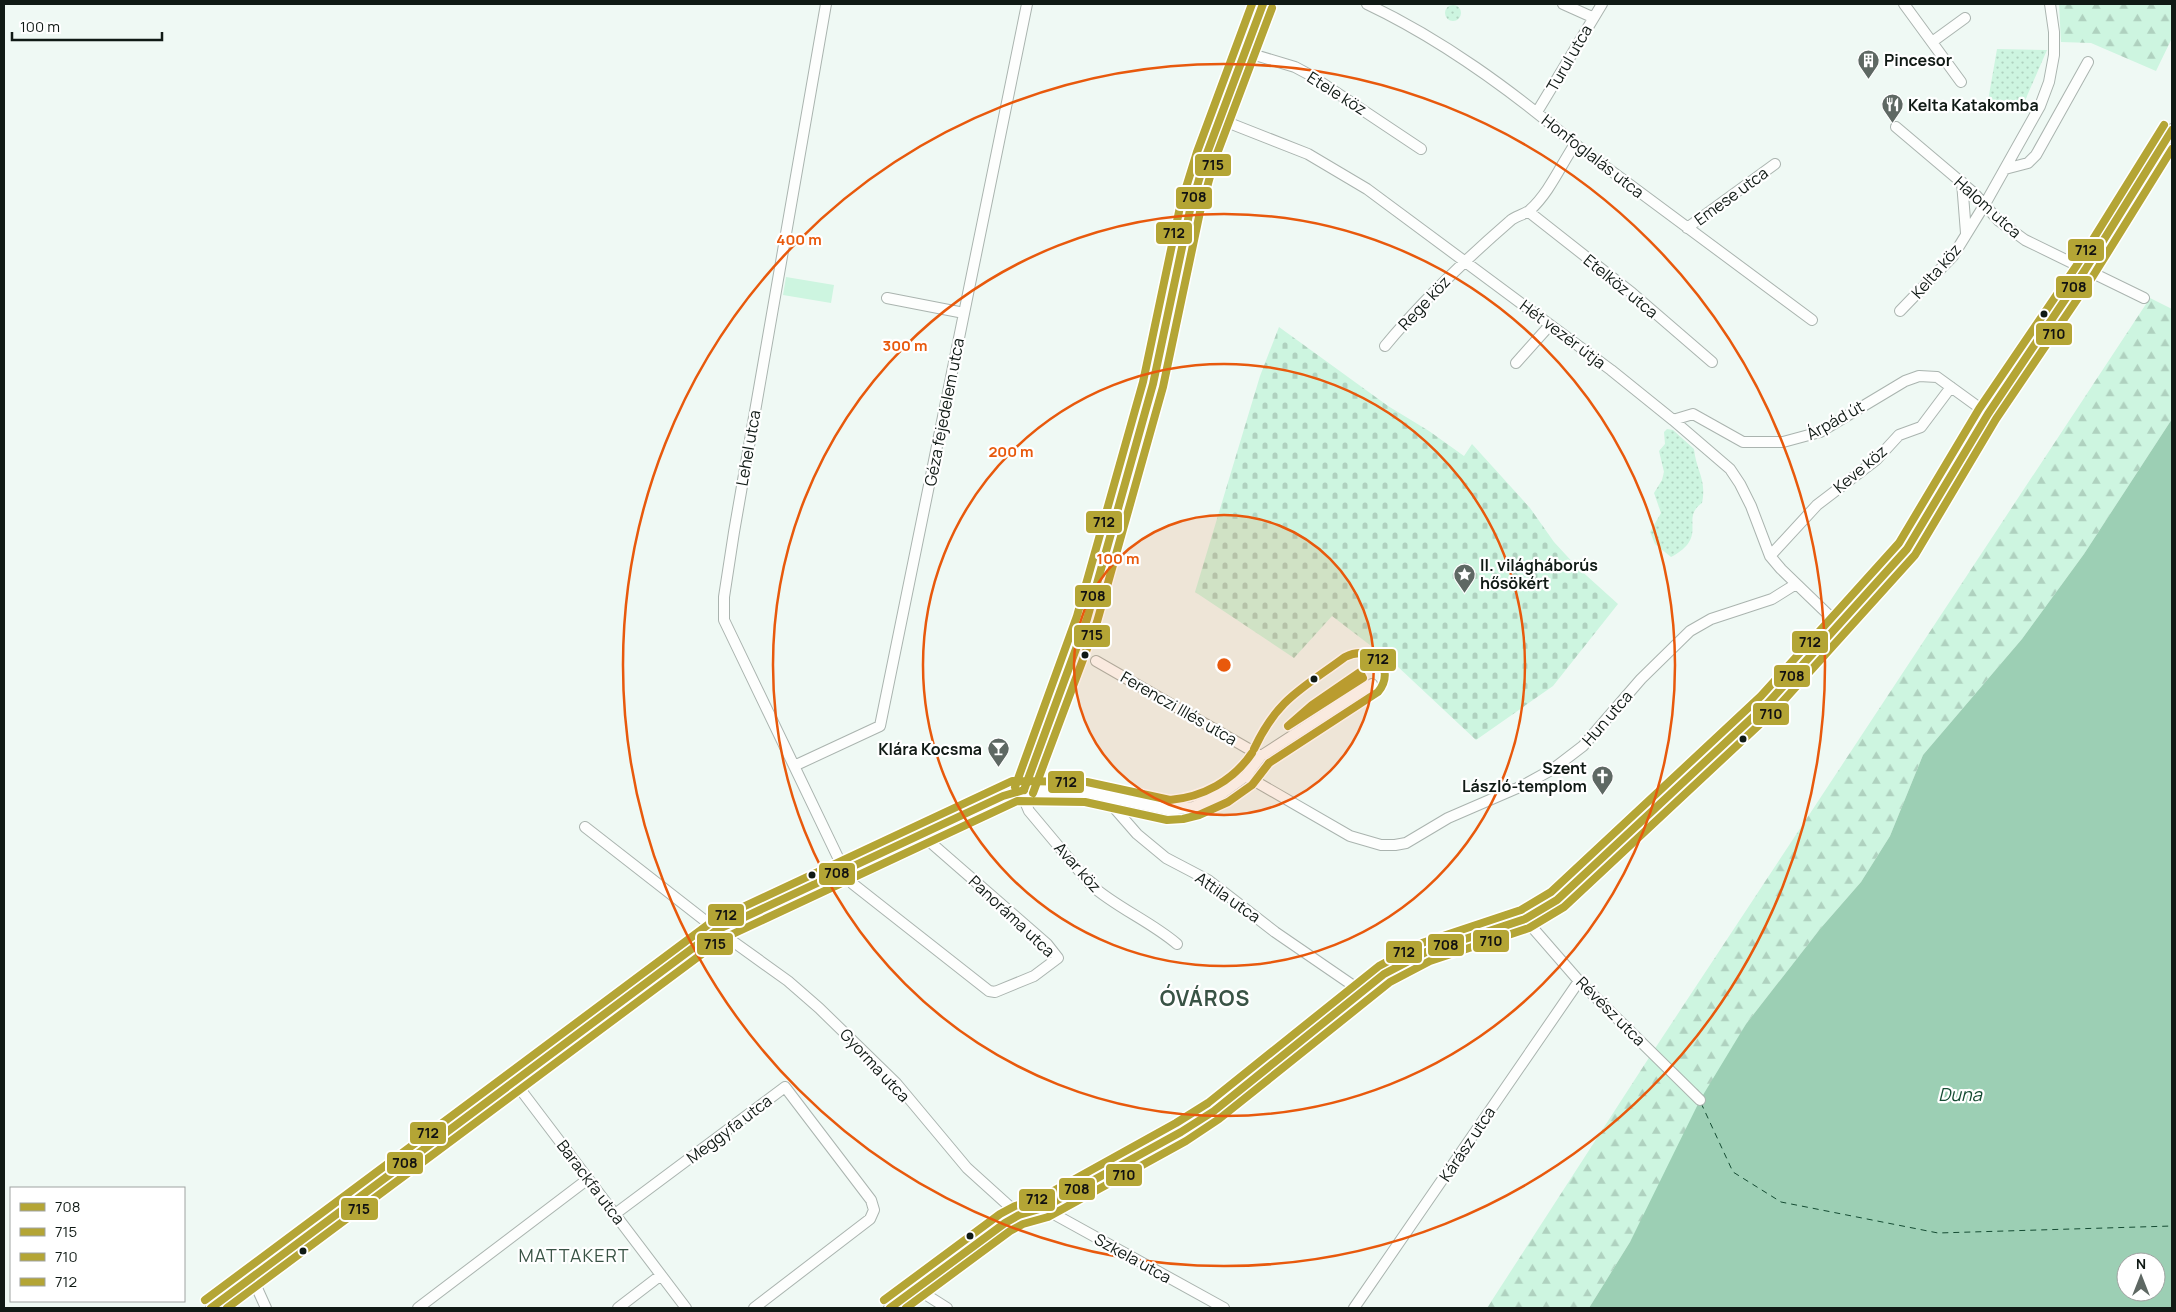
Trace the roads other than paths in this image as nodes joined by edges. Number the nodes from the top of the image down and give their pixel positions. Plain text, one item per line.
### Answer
1 (826, 4) edge
2 (1027, 4) edge
3 (1263, 4) edge
4 (1367, 4) edge
5 (1563, 4) edge
6 (1602, 4) edge
7 (1904, 4) edge
8 (2050, 4) edge
9 (1592, 17) junction
10 (1964, 18) dead end
11 (1932, 42) junction
12 (1245, 52) junction
13 (2088, 62) dead end
14 (1962, 82) dead end
15 (1537, 112) junction
16 (1219, 119) junction
17 (1896, 127) dead end
18 (2172, 130) edge
19 (1575, 144) junction
20 (1421, 149) dead end
21 (1775, 164) dead end
22 (2005, 169) junction
23 (1962, 182) junction
24 (1985, 204) junction
25 (1529, 212) junction
26 (1687, 228) junction
27 (1966, 234) junction
28 (1464, 261) junction
29 (2085, 270) junction
30 (887, 298) dead end
31 (2144, 298) dead end
32 (1900, 312) dead end
33 (964, 313) junction
34 (1812, 320) dead end
35 (1550, 325) junction
36 (1386, 346) dead end
37 (1712, 362) dead end
38 (1516, 363) dead end
39 (1951, 388) junction
40 (1988, 414) junction
41 (1673, 420) junction
42 (1770, 556) junction
43 (1796, 584) junction
44 (1838, 624) junction
45 (1096, 661) dead end
46 (1372, 684) dead end
47 (1261, 756) junction
48 (794, 766) junction
49 (1246, 776) junction
50 (1024, 790) junction
51 (1102, 795) junction
52 (585, 827) dead end
53 (922, 835) junction
54 (844, 870) junction
55 (1525, 919) junction
56 (717, 930) junction
57 (1177, 944) dead end
58 (1579, 980) junction
59 (1361, 991) junction
60 (514, 1081) junction
61 (1700, 1100) dead end
62 (588, 1179) junction
63 (1043, 1208) junction
64 (614, 1214) junction
65 (1019, 1215) junction
66 (661, 1275) junction
67 (252, 1277) junction
68 (917, 1289) junction
69 (211, 1308) edge
70 (266, 1308) edge
71 (418, 1308) edge
72 (618, 1308) edge
73 (686, 1308) edge
74 (754, 1308) edge
75 (890, 1308) edge
76 (947, 1308) edge
77 (1224, 1308) edge
78 (1354, 1308) edge

1 - 48 street, Lehel utca
2 - 33 street, Géza fejedelem utca
3 - 12 street
4 - 15 street, Honfoglalás utca
5 - 9 street
6 - 9 street, Turul utca
7 - 11 street
8 - 22 street, Kelta köz
9 - 15 street, Turul utca
10 - 11 street
11 - 14 street
12 - 16 street
12 - 20 street, Etele köz
13 - 22 street
15 - 19 street, Honfoglalás utca
16 - 28 street, Hét vezér útja
16 - 50 street
17 - 23 street, Halom utca
18 - 29 street
19 - 25 street
19 - 26 street, Honfoglalás utca
21 - 26 street, Emese utca
22 - 24 street, Kelta köz
23 - 24 street, Halom utca
23 - 27 street
24 - 27 street, Kelta köz
24 - 29 street, Halom utca
25 - 28 street, Rege köz
25 - 37 street, Etelköz utca
26 - 34 street, Honfoglalás utca
27 - 32 street, Kelta köz
28 - 35 street, Hét vezér útja
28 - 36 street, Rege köz
29 - 31 street, Halom utca
29 - 40 street
30 - 33 street
33 - 48 street, Géza fejedelem utca
35 - 38 street
35 - 41 street, Hét vezér útja
39 - 40 street, Árpád út
39 - 41 street, Árpád út
39 - 42 street, Keve köz
40 - 44 street
41 - 42 street, Hét vezér útja
42 - 43 street, Hét vezér útja
43 - 44 street, Hét vezér útja
43 - 49 street, Hun utca
44 - 55 street
45 - 47 street, Ferenczi Illés utca
46 - 47 street
47 - 49 street
48 - 54 street, Lehel utca
49 - 51 street
50 - 51 street
50 - 53 street
50 - 57 street, Avar köz
51 - 59 street, Attila utca
52 - 56 street, Gyorma utca
53 - 54 street
53 - 54 street, Panoráma utca
54 - 56 street
55 - 58 street, Révész utca
55 - 59 street
56 - 60 street
56 - 65 street, Gyorma utca
58 - 61 street, Révész utca
58 - 78 street, Kárász utca
59 - 63 street
60 - 62 street, Barackfa utca
60 - 67 street
62 - 64 street, Barackfa utca
62 - 71 street
63 - 65 street
63 - 77 street, Szkela utca
64 - 66 street, Barackfa utca
64 - 74 street, Meggyfa utca
65 - 68 street
66 - 72 street
66 - 73 street, Barackfa utca
67 - 69 street
67 - 70 street
68 - 75 street
68 - 76 street

